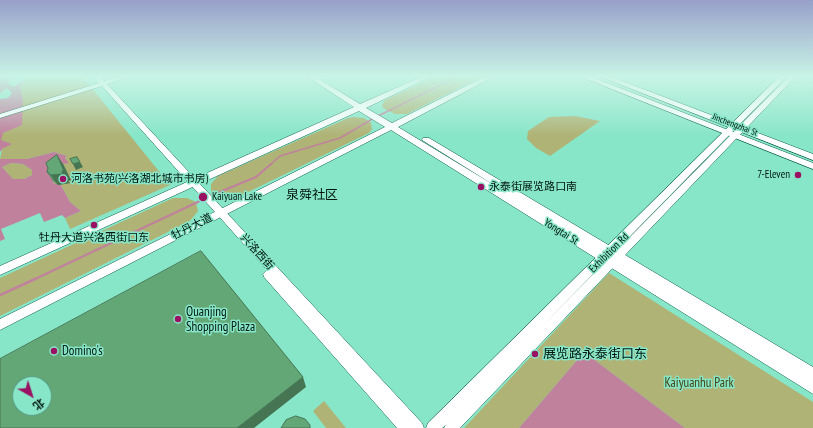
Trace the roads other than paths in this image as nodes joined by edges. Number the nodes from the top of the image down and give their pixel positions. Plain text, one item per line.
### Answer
1 (57, 96) edge
2 (112, 96) edge
3 (345, 96) edge
4 (349, 96) edge
5 (390, 96) edge
6 (450, 96) edge
7 (637, 96) edge
8 (650, 96) edge
9 (766, 96) edge
10 (772, 96) edge
11 (367, 108) junction
12 (0, 115) edge
13 (392, 123) junction
14 (734, 131) junction
15 (813, 157) edge
16 (813, 166) edge
17 (191, 184) junction
18 (218, 214) junction
19 (611, 258) junction
20 (0, 271) edge
21 (0, 325) edge
22 (813, 374) edge
23 (813, 387) edge
24 (406, 428) edge
25 (417, 428) edge
26 (433, 428) edge
27 (451, 428) edge

1 - 12 street
2 - 17 street, 兴洛西街
3 - 11 main road, Yongtai St
4 - 11 main road, Yongtai St
5 - 11 main road
6 - 13 main road, 牡丹大道
7 - 14 main road, Jinchengzhai St
8 - 14 main road, Jinchengzhai St
9 - 14 street, Exhibition Rd
10 - 14 street, Exhibition Rd
11 - 13 main road, Yongtai St
11 - 17 main road
13 - 18 main road, 牡丹大道
13 - 19 main road, Yongtai St
14 - 15 main road, Jinchengzhai St
14 - 16 main road, Jinchengzhai St
14 - 19 street, Exhibition Rd
17 - 18 street, 兴洛西街
17 - 20 main road
18 - 21 main road, 牡丹大道
18 - 24 street, 兴洛西街
18 - 25 street, 兴洛西街
19 - 22 main road, Yongtai St
19 - 23 main road, Yongtai St
19 - 26 street, Exhibition Rd
19 - 27 street, Exhibition Rd

